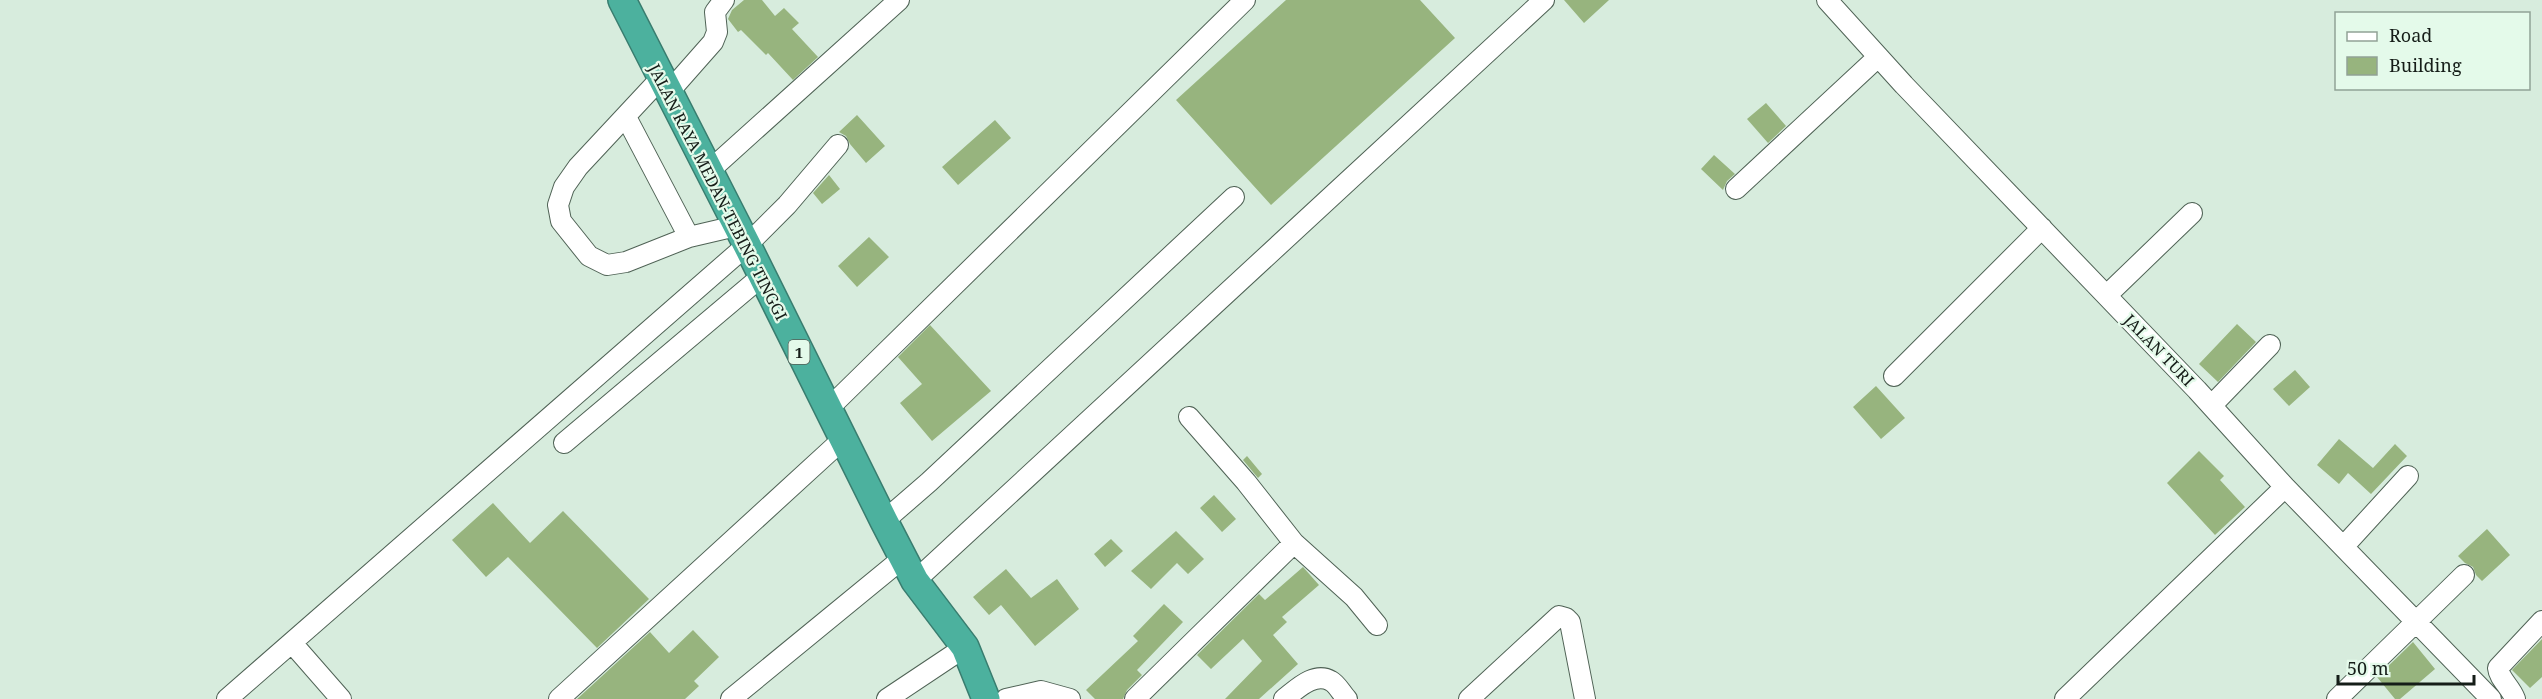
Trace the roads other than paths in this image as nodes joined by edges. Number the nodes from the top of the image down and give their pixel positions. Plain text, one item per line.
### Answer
1 (622, 0) edge
2 (724, 0) edge
3 (899, 0) edge
4 (1245, 0) edge
5 (1827, 0) edge
6 (1537, 6) edge
7 (1878, 57) junction
8 (664, 85) junction
9 (626, 117) junction
10 (838, 145) dead end
11 (708, 172) junction
12 (1736, 189) dead end
13 (1234, 197) dead end
14 (2192, 213) dead end
15 (2042, 228) junction
16 (741, 235) junction
17 (689, 237) junction
18 (761, 277) junction
19 (2107, 296) junction
20 (2270, 345) dead end
21 (1894, 376) dead end
22 (2212, 405) junction
23 (828, 409) junction
24 (1189, 417) dead end
25 (842, 440) junction
26 (564, 443) dead end
27 (2408, 476) dead end
28 (2285, 487) junction
29 (884, 521) junction
30 (1294, 543) junction
31 (2344, 546) junction
32 (909, 569) junction
33 (2464, 575) dead end
34 (2417, 621) junction
35 (2542, 621) edge
36 (1377, 625) dead end
37 (292, 643) junction
38 (965, 647) junction
39 (227, 699) edge
40 (341, 699) edge
41 (559, 699) edge
42 (731, 699) edge
43 (887, 699) edge
44 (986, 699) edge
45 (1006, 699) edge
46 (1070, 699) edge
47 (1135, 699) edge
48 (1284, 699) edge
49 (1347, 699) edge
50 (1469, 699) edge
51 (1585, 699) edge
52 (2065, 699) edge
53 (2337, 699) edge
54 (2491, 699) edge
55 (2515, 699) edge

1 - 8 highway, JALAN RAYA MEDAN-TEBING TINGGI / 1
2 - 8 street
3 - 11 street
4 - 23 street
5 - 7 street, JALAN TURI
6 - 32 street
7 - 12 street
7 - 15 street, JALAN TURI
8 - 9 street
8 - 11 highway, JALAN RAYA MEDAN-TEBING TINGGI / 1
9 - 17 street
9 - 17 street
10 - 16 street
11 - 16 highway, JALAN RAYA MEDAN-TEBING TINGGI / 1
13 - 29 street
14 - 19 street
15 - 19 street, JALAN TURI
15 - 21 street
16 - 17 street
16 - 18 highway, JALAN RAYA MEDAN-TEBING TINGGI / 1
16 - 37 street
18 - 23 highway, JALAN RAYA MEDAN-TEBING TINGGI / 1
18 - 26 street
19 - 22 street, JALAN TURI
20 - 22 street
22 - 28 street, JALAN TURI
23 - 25 highway, JALAN RAYA MEDAN-TEBING TINGGI / 1
24 - 30 street
25 - 29 highway, JALAN RAYA MEDAN-TEBING TINGGI / 1
25 - 41 street
27 - 31 street
28 - 31 street, JALAN TURI
28 - 52 street
29 - 32 highway, JALAN RAYA MEDAN-TEBING TINGGI / 1
30 - 36 street
30 - 47 street
31 - 34 street, JALAN TURI
32 - 38 highway, JALAN RAYA MEDAN-TEBING TINGGI / 1
32 - 42 street
33 - 34 street
34 - 53 street
34 - 54 street, JALAN TURI
35 - 55 street
37 - 39 street
37 - 40 street
38 - 43 street
38 - 44 highway, JALAN RAYA MEDAN-TEBING TINGGI / 1
45 - 46 street
48 - 49 street
50 - 51 street

